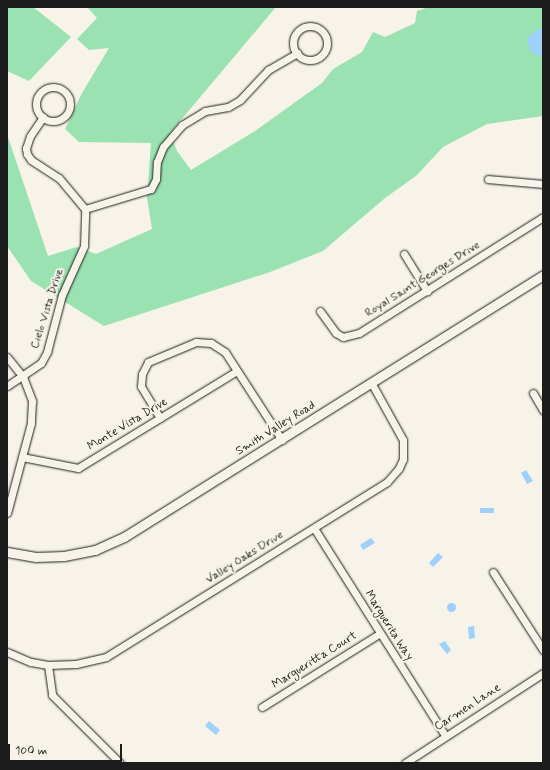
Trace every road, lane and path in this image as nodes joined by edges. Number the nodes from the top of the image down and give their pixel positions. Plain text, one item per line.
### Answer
1 (297, 53) junction
2 (43, 117) junction
3 (488, 179) dead end
4 (543, 184) edge
5 (85, 209) junction
6 (543, 217) edge
7 (404, 254) dead end
8 (543, 275) edge
9 (427, 290) junction
10 (320, 311) dead end
11 (7, 357) edge
12 (237, 371) junction
13 (23, 377) junction
14 (372, 384) junction
15 (7, 386) edge
16 (532, 393) dead end
17 (543, 410) edge
18 (160, 418) junction
19 (282, 440) junction
20 (22, 457) junction
21 (7, 513) edge
22 (314, 528) junction
23 (7, 552) edge
24 (493, 572) dead end
25 (379, 634) junction
26 (543, 650) edge
27 (7, 652) edge
28 (48, 665) junction
29 (543, 673) edge
30 (262, 707) dead end
31 (445, 735) junction
32 (120, 763) edge
33 (405, 763) edge

1 - 1 street
1 - 5 street
2 - 2 street
2 - 5 street
3 - 4 street
5 - 13 street, Cielo Vista Drive
6 - 9 street, Royal Saint Georges Drive
7 - 9 street
8 - 14 main road, Smith Valley Road
9 - 10 street, Royal Saint Georges Drive
11 - 13 street
12 - 18 street, Monte Vista Drive
12 - 18 street
12 - 19 street
13 - 15 street, Cielo Vista Drive
13 - 20 street
14 - 19 main road, Smith Valley Road
14 - 22 street, Valley Oaks Drive
16 - 17 street
18 - 20 street, Monte Vista Drive
19 - 23 main road, Smith Valley Road
20 - 21 street
22 - 25 street, Marguerita Way
22 - 28 street, Valley Oaks Drive
24 - 26 street
25 - 30 street, Margueritta Court
25 - 31 street, Marguerita Way
27 - 28 street, Valley Oaks Drive
28 - 32 street
29 - 31 street, Carmen Lane
31 - 33 street, Carmen Lane

